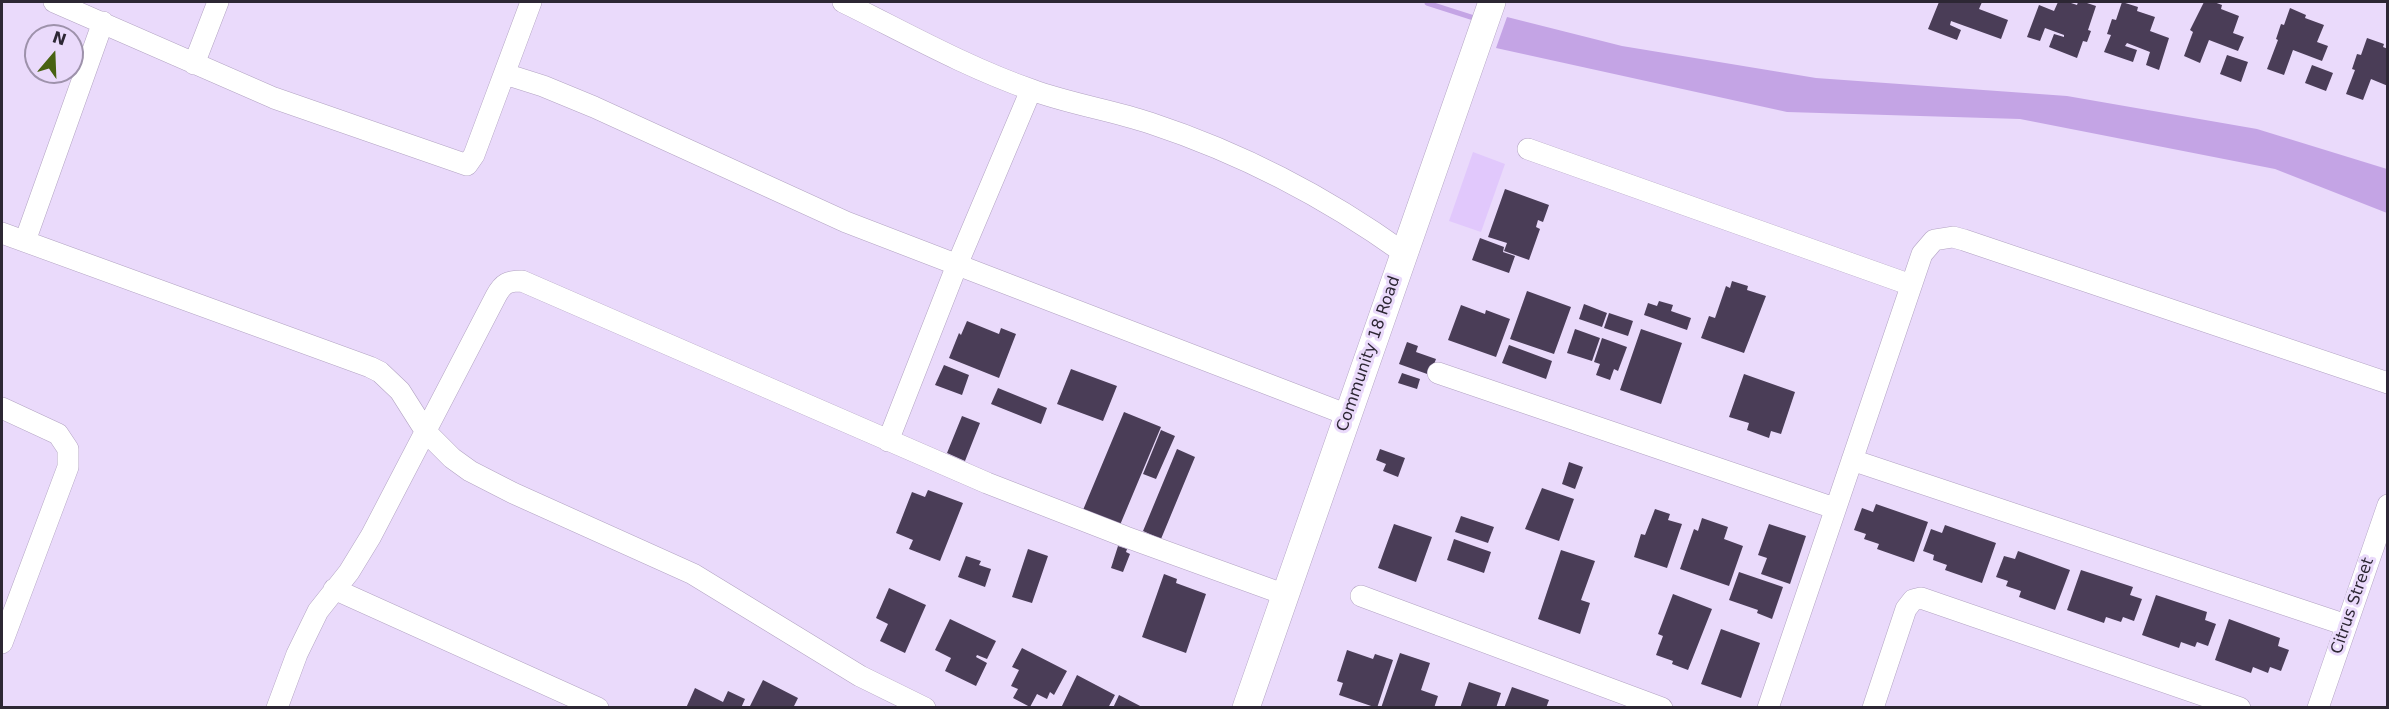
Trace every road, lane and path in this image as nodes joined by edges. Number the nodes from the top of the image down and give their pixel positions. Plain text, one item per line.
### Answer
1 (54, 2) edge
2 (218, 2) edge
3 (531, 2) edge
4 (843, 2) edge
5 (1492, 2) edge
6 (103, 22) junction
7 (194, 64) junction
8 (505, 74) junction
9 (1031, 90) junction
10 (1528, 149) dead end
11 (2, 233) edge
12 (25, 241) junction
13 (1404, 253) junction
14 (957, 265) junction
15 (1911, 285) junction
16 (1438, 373) dead end
17 (2388, 383) edge
18 (2, 408) edge
19 (1348, 415) junction
20 (426, 432) junction
21 (888, 441) junction
22 (1852, 460) junction
23 (2388, 505) edge
24 (1834, 508) junction
25 (334, 589) junction
26 (1286, 595) junction
27 (1360, 596) dead end
28 (2346, 625) junction
29 (2, 643) edge
30 (278, 708) edge
31 (598, 708) edge
32 (925, 708) edge
33 (1246, 708) edge
34 (1662, 708) edge
35 (1768, 708) edge
36 (1873, 708) edge
37 (2240, 708) edge
38 (2318, 708) edge

1 - 6 street
2 - 7 street
3 - 8 street
4 - 9 street
5 - 13 main road, Community 18 Road
6 - 7 street
6 - 12 street
7 - 8 street
8 - 14 street
9 - 13 street
9 - 14 street
10 - 15 street
11 - 12 street
12 - 20 street
13 - 19 main road, Community 18 Road
14 - 19 street
14 - 21 street
15 - 17 street
15 - 22 street
16 - 24 street
18 - 29 street
19 - 26 main road, Community 18 Road
20 - 21 street
20 - 25 street
20 - 32 street
21 - 26 street
22 - 24 street
22 - 28 street
23 - 28 street, Citrus Street
24 - 35 street
25 - 30 street
25 - 31 street
26 - 33 main road, Community 18 Road
27 - 34 street
28 - 38 street, Citrus Street
36 - 37 street

